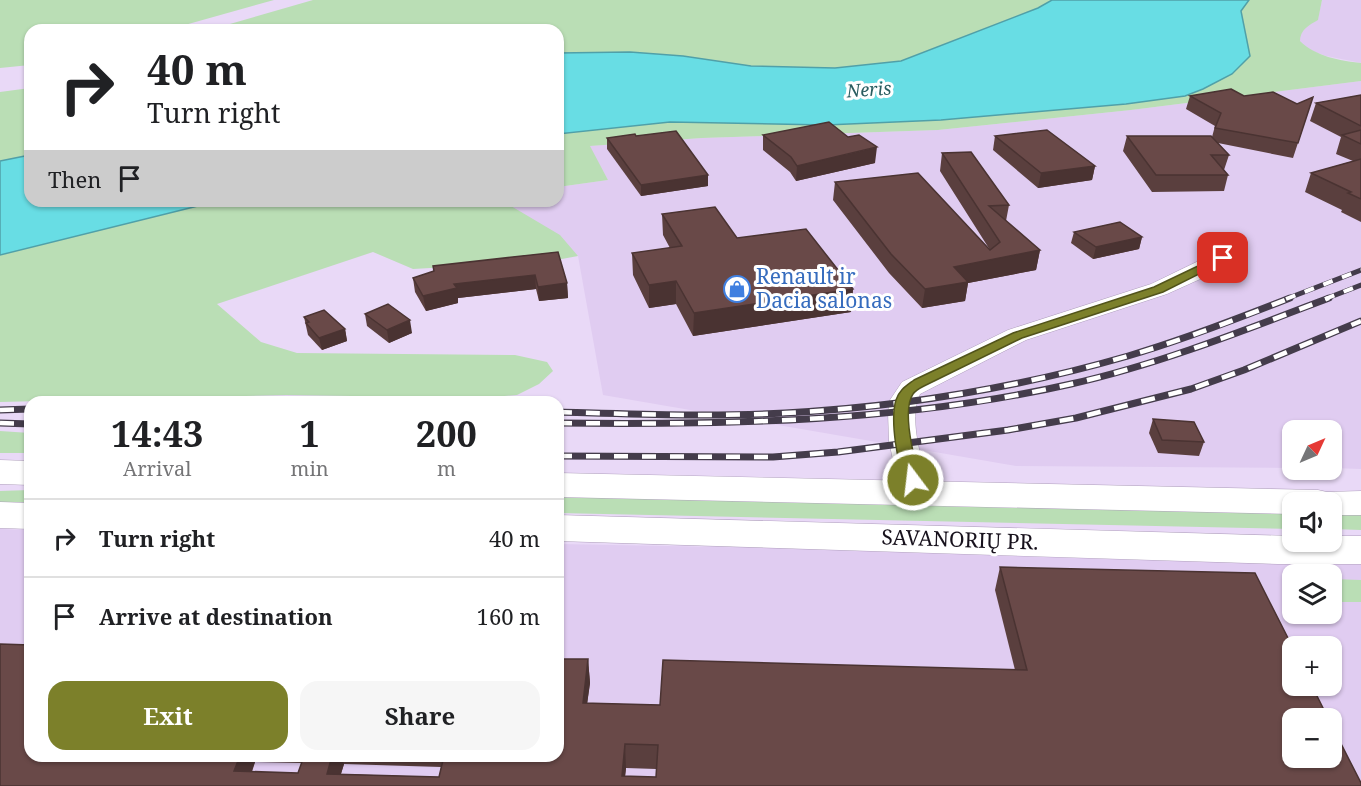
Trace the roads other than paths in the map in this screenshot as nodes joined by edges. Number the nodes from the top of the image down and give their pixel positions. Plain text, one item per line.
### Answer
1 (1236, 250) dead end
2 (0, 472) edge
3 (24, 473) edge
4 (564, 485) edge
5 (915, 493) junction
6 (1282, 501) edge
7 (1342, 503) edge
8 (1361, 504) edge
9 (0, 515) edge
10 (24, 516) edge
11 (564, 528) edge
12 (1361, 550) edge

1 - 5 street
2 - 3 highway
4 - 5 highway
5 - 6 highway
7 - 8 highway
9 - 10 highway
11 - 12 highway, SAVANORIŲ PR.

